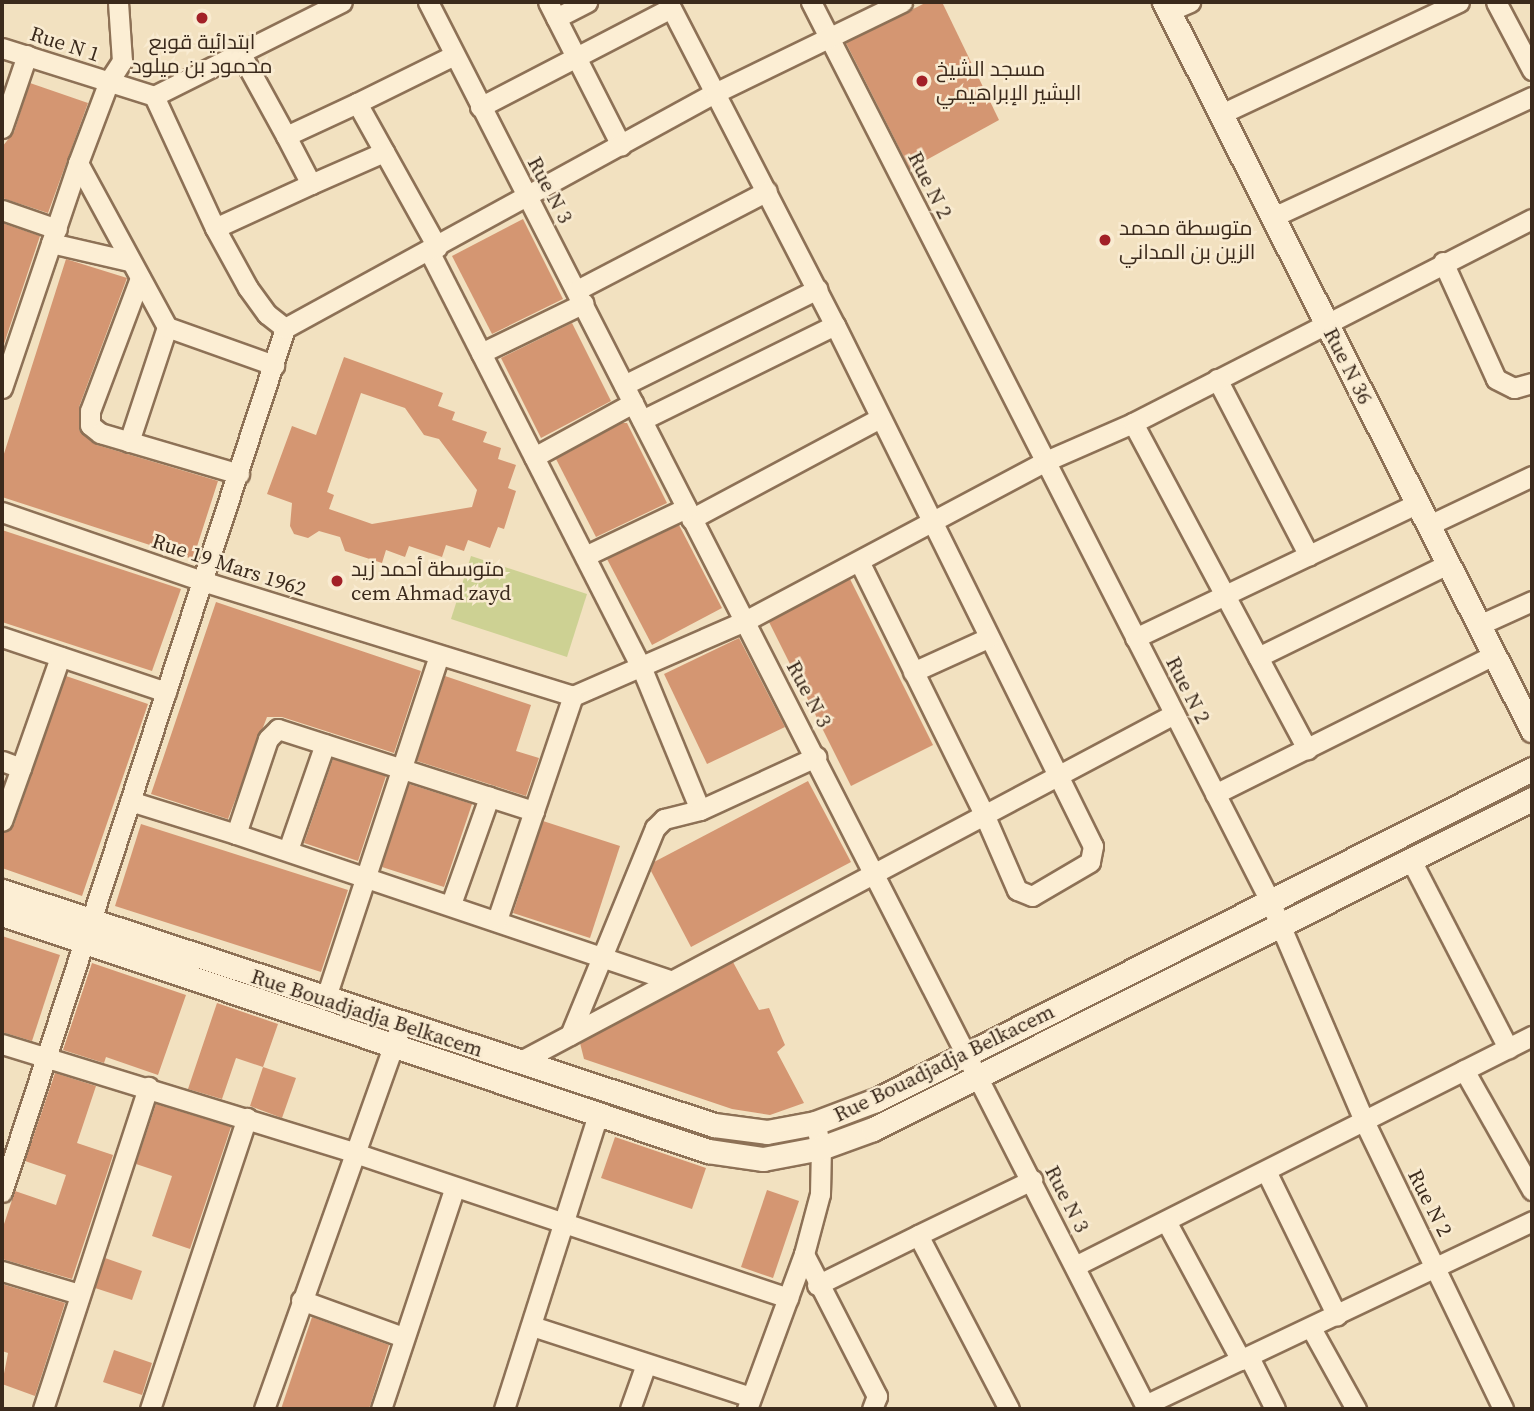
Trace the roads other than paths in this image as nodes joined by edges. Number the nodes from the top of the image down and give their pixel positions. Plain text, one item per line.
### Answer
1 (118, 2) edge
2 (342, 2) edge
3 (428, 2) edge
4 (587, 2) edge
5 (811, 2) edge
6 (902, 2) edge
7 (1459, 2) edge
8 (1496, 2) edge
9 (670, 5) edge
10 (1174, 5) edge
11 (552, 10) edge
12 (830, 38) junction
13 (2, 48) edge
14 (27, 55) junction
15 (242, 55) junction
16 (454, 55) junction
17 (578, 57) junction
18 (1532, 66) edge
19 (108, 81) junction
20 (715, 93) junction
21 (154, 96) junction
22 (1532, 97) edge
23 (357, 103) junction
24 (480, 107) junction
25 (1221, 114) junction
26 (2, 128) edge
27 (286, 136) junction
28 (621, 145) junction
29 (384, 152) junction
30 (78, 163) junction
31 (311, 184) junction
32 (767, 191) junction
33 (528, 196) junction
34 (2, 210) edge
35 (1273, 217) junction
36 (1532, 219) edge
37 (215, 228) junction
38 (54, 236) junction
39 (433, 249) junction
40 (130, 261) junction
41 (1443, 262) junction
42 (140, 278) junction
43 (817, 289) junction
44 (580, 297) junction
45 (1326, 322) junction
46 (835, 325) junction
47 (167, 327) junction
48 (285, 328) junction
49 (481, 353) junction
50 (7, 357) edge
51 (274, 365) junction
52 (1217, 379) junction
53 (1532, 383) edge
54 (2, 388) edge
55 (633, 402) junction
56 (880, 418) junction
57 (1133, 423) junction
58 (129, 442) junction
59 (534, 457) junction
60 (1045, 461) junction
61 (239, 474) junction
62 (1532, 476) edge
63 (1418, 503) junction
64 (2, 512) edge
65 (688, 514) junction
66 (931, 525) junction
67 (1429, 526) junction
68 (585, 556) junction
69 (1309, 556) junction
70 (859, 561) junction
71 (1448, 564) junction
72 (202, 581) junction
73 (1226, 596) junction
74 (1532, 601) edge
75 (745, 621) junction
76 (1479, 625) junction
77 (2, 637) edge
78 (988, 638) junction
79 (1135, 638) junction
80 (439, 655) junction
81 (1494, 655) junction
82 (61, 657) junction
83 (1258, 657) junction
84 (642, 669) junction
85 (913, 672) junction
86 (166, 692) junction
87 (573, 696) junction
88 (1174, 714) junction
89 (1532, 730) edge
90 (325, 744) junction
91 (1307, 749) junction
92 (816, 757) junction
93 (11, 764) edge
94 (403, 769) junction
95 (1532, 769) edge
96 (1058, 776) junction
97 (1215, 794) junction
98 (489, 797) junction
99 (1532, 799) edge
100 (130, 801) junction
101 (700, 810) junction
102 (534, 811) junction
103 (984, 814) junction
104 (2, 821) edge
105 (236, 834) junction
106 (288, 850) junction
107 (1411, 859) junction
108 (874, 872) junction
109 (367, 876) junction
110 (2, 891) edge
111 (1269, 899) junction
112 (451, 904) junction
113 (2, 914) edge
114 (497, 920) junction
115 (1281, 924) junction
116 (90, 931) junction
117 (602, 955) junction
118 (671, 980) junction
119 (325, 1000) junction
120 (397, 1035) junction
121 (570, 1035) junction
122 (1532, 1036) edge
123 (2, 1044) edge
124 (1508, 1048) junction
125 (47, 1058) junction
126 (519, 1062) junction
127 (974, 1064) junction
128 (1464, 1070) junction
129 (148, 1087) junction
130 (598, 1114) junction
131 (247, 1118) junction
132 (1364, 1121) junction
133 (815, 1123) junction
134 (821, 1148) junction
135 (352, 1152) junction
136 (7, 1161) edge
137 (1266, 1171) junction
138 (1032, 1180) junction
139 (454, 1189) junction
140 (1532, 1190) edge
141 (2, 1192) edge
142 (1166, 1221) junction
143 (1532, 1221) edge
144 (563, 1225) junction
145 (918, 1235) junction
146 (804, 1254) junction
147 (1075, 1266) junction
148 (1437, 1267) junction
149 (2, 1271) edge
150 (817, 1285) junction
151 (79, 1294) junction
152 (788, 1298) junction
153 (301, 1300) junction
154 (1337, 1316) junction
155 (532, 1326) junction
156 (1311, 1328) junction
157 (403, 1337) junction
158 (1245, 1359) junction
159 (646, 1364) junction
160 (749, 1403) edge
161 (877, 1405) edge
162 (1146, 1407) edge
163 (43, 1409) edge
164 (150, 1409) edge
165 (264, 1409) edge
166 (381, 1409) edge
167 (504, 1409) edge
168 (630, 1409) edge
169 (1009, 1409) edge
170 (1275, 1409) edge
171 (1356, 1409) edge
172 (1503, 1409) edge

1 - 19 street
2 - 15 street
3 - 16 street, Rue N 3
4 - 11 street
5 - 12 street, Rue N 2
6 - 12 street
7 - 25 street
8 - 18 street
9 - 17 street
9 - 20 street
10 - 25 street, Rue N 36
11 - 17 street
12 - 20 street
12 - 60 street, Rue N 2
13 - 14 street, Rue N 1
14 - 19 street, Rue N 1
14 - 26 street
15 - 21 street
15 - 27 street
16 - 23 street
16 - 24 street, Rue N 3
17 - 24 street
17 - 28 street
19 - 21 street, Rue N 1
19 - 30 street
20 - 28 street
20 - 32 street
21 - 37 street
22 - 35 street
23 - 27 street
23 - 29 street
24 - 33 street, Rue N 3
25 - 35 street, Rue N 36
27 - 31 street
28 - 33 street
29 - 31 street
29 - 39 street
30 - 38 street
30 - 40 street
31 - 37 street
32 - 43 street
32 - 44 street
33 - 39 street
33 - 44 street, Rue N 3
34 - 38 street
35 - 45 street, Rue N 36
36 - 41 street
37 - 48 street
38 - 40 street
38 - 50 street
39 - 48 street
39 - 49 street
40 - 42 street
41 - 45 street
41 - 53 street
42 - 47 street
42 - 58 street
43 - 46 street
43 - 55 street
44 - 49 street
44 - 55 street, Rue N 3
45 - 52 street
45 - 63 street, Rue N 36
46 - 55 street
46 - 56 street
47 - 51 street
47 - 58 street
48 - 51 street
49 - 59 street
50 - 54 street
51 - 61 street
52 - 57 street
52 - 69 street
55 - 59 street
55 - 65 street, Rue N 3
56 - 65 street
56 - 66 street
57 - 60 street
57 - 73 street
58 - 61 street
59 - 68 street
60 - 66 street
60 - 79 street, Rue N 2
61 - 72 street
62 - 67 street
63 - 67 street, Rue N 36
63 - 69 street
64 - 72 street, Rue 19 Mars 1962
65 - 68 street
65 - 75 street, Rue N 3
66 - 70 street
66 - 78 street
67 - 71 street, Rue N 36
68 - 84 street
69 - 73 street
70 - 75 street
70 - 85 street
71 - 76 street, Rue N 36
71 - 83 street
72 - 80 street, Rue 19 Mars 1962
72 - 86 street
73 - 79 street
73 - 83 street
74 - 76 street
75 - 84 street
75 - 92 street, Rue N 3
76 - 81 street, Rue N 36
77 - 82 street
78 - 85 street
78 - 96 street
79 - 88 street, Rue N 2
80 - 87 street, Rue 19 Mars 1962
80 - 94 street
81 - 89 street, Rue N 36
81 - 91 street
82 - 86 street
82 - 93 street
83 - 91 street
84 - 87 street
84 - 101 street
85 - 103 street
86 - 100 street
87 - 102 street
88 - 96 street
88 - 97 street, Rue N 2
90 - 94 street
90 - 105 street
90 - 106 street
91 - 97 street
92 - 101 street
92 - 108 street, Rue N 3
93 - 104 street
94 - 98 street
94 - 109 street
95 - 111 street, Rue Bouadjadja Belkacem
96 - 103 street
96 - 103 street
97 - 111 street, Rue N 2
98 - 102 street
98 - 112 street
99 - 107 street, Rue Bouadjadja Belkacem
100 - 105 street
100 - 116 street
101 - 117 street
102 - 114 street
103 - 108 street
105 - 106 street
106 - 109 street
107 - 115 street, Rue Bouadjadja Belkacem
107 - 124 street
108 - 118 street
108 - 127 street, Rue N 3
109 - 112 street
109 - 119 street
110 - 116 street, Rue Bouadjadja Belkacem
111 - 115 street, Rue N 2
111 - 127 street, Rue Bouadjadja Belkacem
112 - 114 street
113 - 116 street, Rue Bouadjadja Belkacem
114 - 117 street
115 - 127 street, Rue Bouadjadja Belkacem
115 - 132 street, Rue N 2
116 - 119 street, Rue Bouadjadja Belkacem
116 - 120 street, Rue Bouadjadja Belkacem
116 - 125 street
117 - 118 street
117 - 121 street
118 - 121 street
119 - 120 street, Rue Bouadjadja Belkacem
120 - 126 street, Rue Bouadjadja Belkacem
120 - 130 street, Rue Bouadjadja Belkacem
120 - 135 street
121 - 126 street
122 - 124 street
123 - 125 street
124 - 128 street
125 - 129 street
125 - 136 street
126 - 133 street, Rue Bouadjadja Belkacem
127 - 133 street, Rue Bouadjadja Belkacem
127 - 134 street, Rue Bouadjadja Belkacem
127 - 138 street, Rue N 3
128 - 132 street
128 - 140 street
129 - 131 street
129 - 151 street
130 - 134 street, Rue Bouadjadja Belkacem
130 - 144 street
131 - 135 street
131 - 164 street
132 - 137 street
132 - 148 street, Rue N 2
133 - 134 street
134 - 146 street
135 - 139 street
135 - 153 street
136 - 141 street
137 - 142 street
137 - 154 street
138 - 145 street
138 - 147 street, Rue N 3
139 - 144 street
139 - 157 street
142 - 147 street
142 - 158 street
143 - 148 street
144 - 152 street
144 - 155 street
145 - 150 street
145 - 169 street
146 - 150 street
146 - 152 street
147 - 162 street, Rue N 3
148 - 154 street
148 - 172 street, Rue N 2
149 - 151 street
150 - 161 street
151 - 163 street
152 - 160 street
153 - 157 street
153 - 165 street
154 - 156 street
155 - 159 street
155 - 167 street
156 - 158 street
156 - 171 street
157 - 166 street
158 - 162 street
158 - 170 street
159 - 160 street
159 - 168 street

